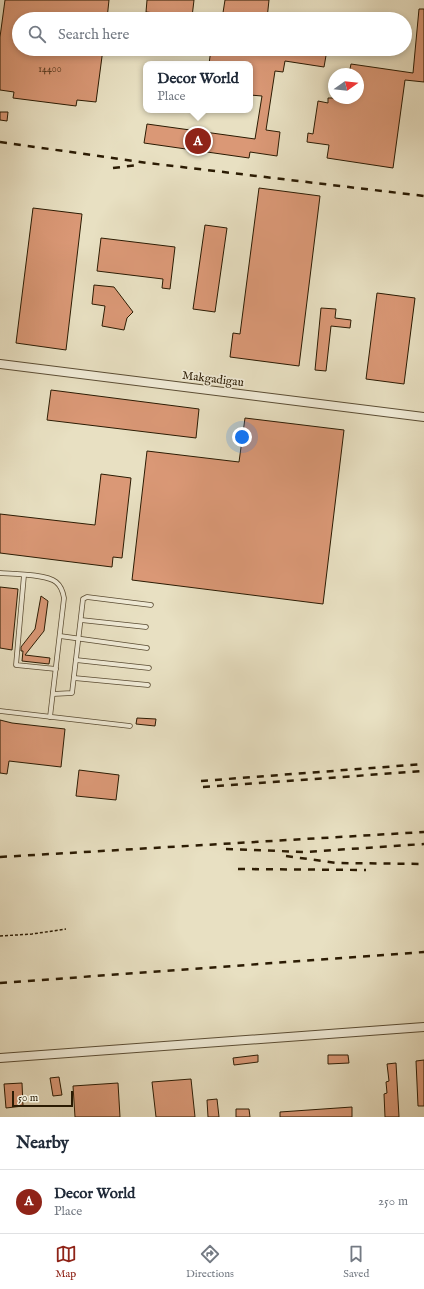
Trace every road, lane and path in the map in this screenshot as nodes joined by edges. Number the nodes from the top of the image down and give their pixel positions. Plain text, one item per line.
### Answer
1 (0, 364) edge
2 (424, 417) edge
3 (0, 573) edge
4 (24, 576) junction
5 (151, 605) dead end
6 (81, 620) junction
7 (146, 627) dead end
8 (60, 636) junction
9 (78, 639) junction
10 (147, 648) dead end
11 (76, 660) junction
12 (149, 668) dead end
13 (56, 669) junction
14 (74, 678) junction
15 (148, 685) dead end
16 (53, 694) junction
17 (0, 711) edge
18 (50, 717) junction
19 (130, 726) dead end
20 (66, 929) dead end
21 (0, 936) edge
22 (424, 1027) edge
23 (0, 1058) edge

1 - 2 street, Makgadigau
3 - 4 lane
4 - 8 lane
4 - 13 lane
5 - 6 lane
6 - 7 lane
6 - 9 lane
8 - 9 lane
8 - 13 lane
9 - 10 lane
9 - 11 lane
11 - 12 lane
11 - 14 lane
13 - 16 lane
14 - 15 lane
14 - 16 lane
16 - 18 lane
17 - 18 lane
18 - 19 lane
20 - 21 path
22 - 23 street

